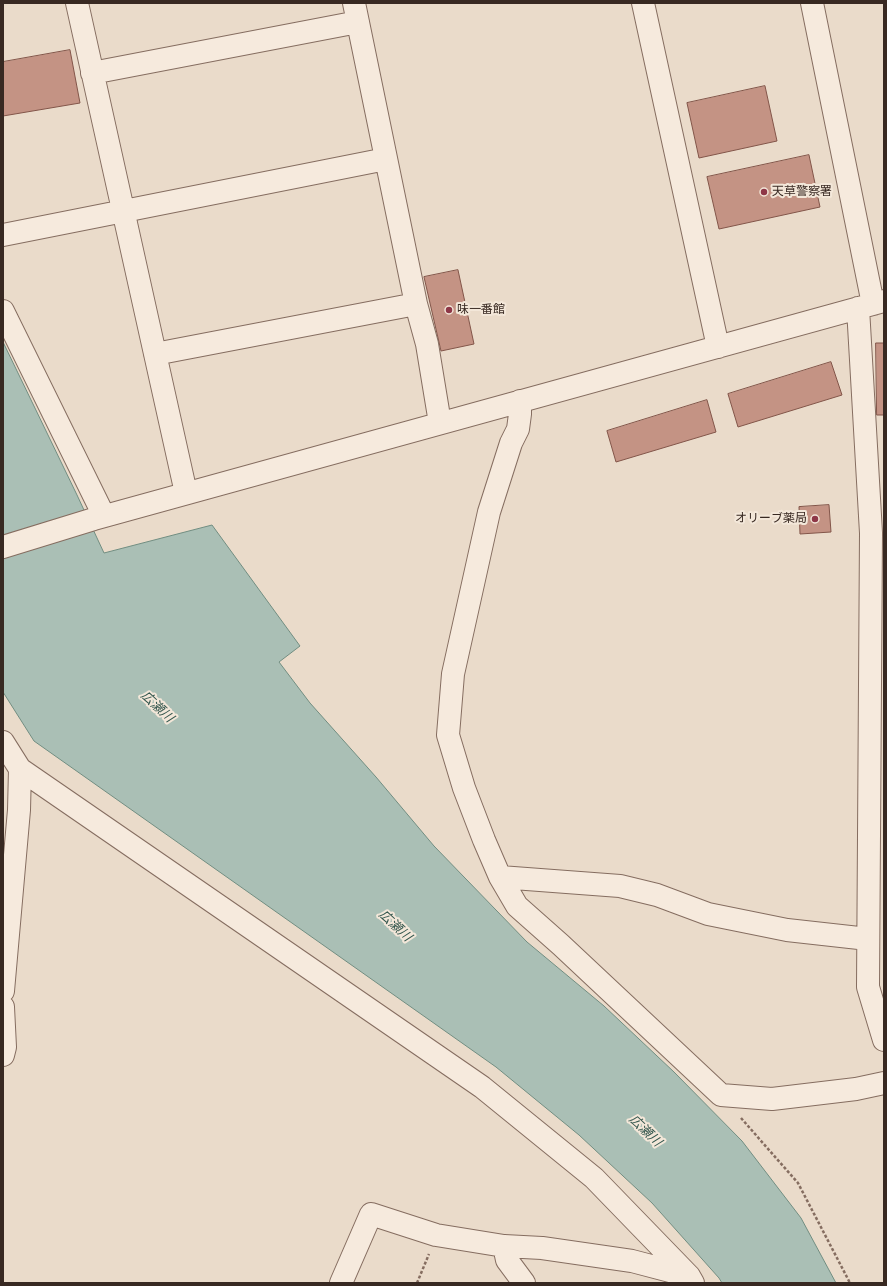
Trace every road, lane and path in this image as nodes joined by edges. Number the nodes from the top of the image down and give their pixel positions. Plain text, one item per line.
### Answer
1 (77, 3) edge
2 (644, 3) edge
3 (812, 3) edge
4 (356, 13) edge
5 (92, 73) junction
6 (386, 159) junction
7 (123, 211) junction
8 (3, 235) edge
9 (416, 304) junction
10 (872, 304) edge
11 (3, 312) edge
12 (718, 347) junction
13 (155, 354) junction
14 (520, 401) junction
15 (440, 423) junction
16 (186, 494) junction
17 (99, 518) junction
18 (3, 547) edge
19 (3, 742) edge
20 (20, 769) junction
21 (500, 877) junction
22 (868, 939) junction
23 (3, 991) edge
24 (3, 1007) edge
25 (884, 1040) edge
26 (3, 1054) edge
27 (884, 1083) edge
28 (721, 1095) junction
29 (436, 1235) junction
30 (504, 1246) junction
31 (691, 1279) edge
32 (341, 1283) edge
33 (417, 1283) edge
34 (524, 1283) edge
35 (850, 1283) edge

1 - 5 street
2 - 12 street
3 - 10 street
4 - 5 street
4 - 6 street
5 - 7 street
6 - 7 street
6 - 9 street
7 - 8 street
7 - 13 street
9 - 13 street
9 - 15 street
10 - 12 street
10 - 22 street
11 - 17 street
12 - 14 street
13 - 16 street
14 - 15 street
14 - 21 street
15 - 16 street
16 - 17 street
17 - 18 street
19 - 20 street
20 - 23 street
20 - 31 street
21 - 22 street
21 - 28 street
22 - 25 street
24 - 26 street
27 - 28 street
28 - 35 path
29 - 30 street
29 - 32 street
29 - 33 path
30 - 31 street
30 - 34 street

